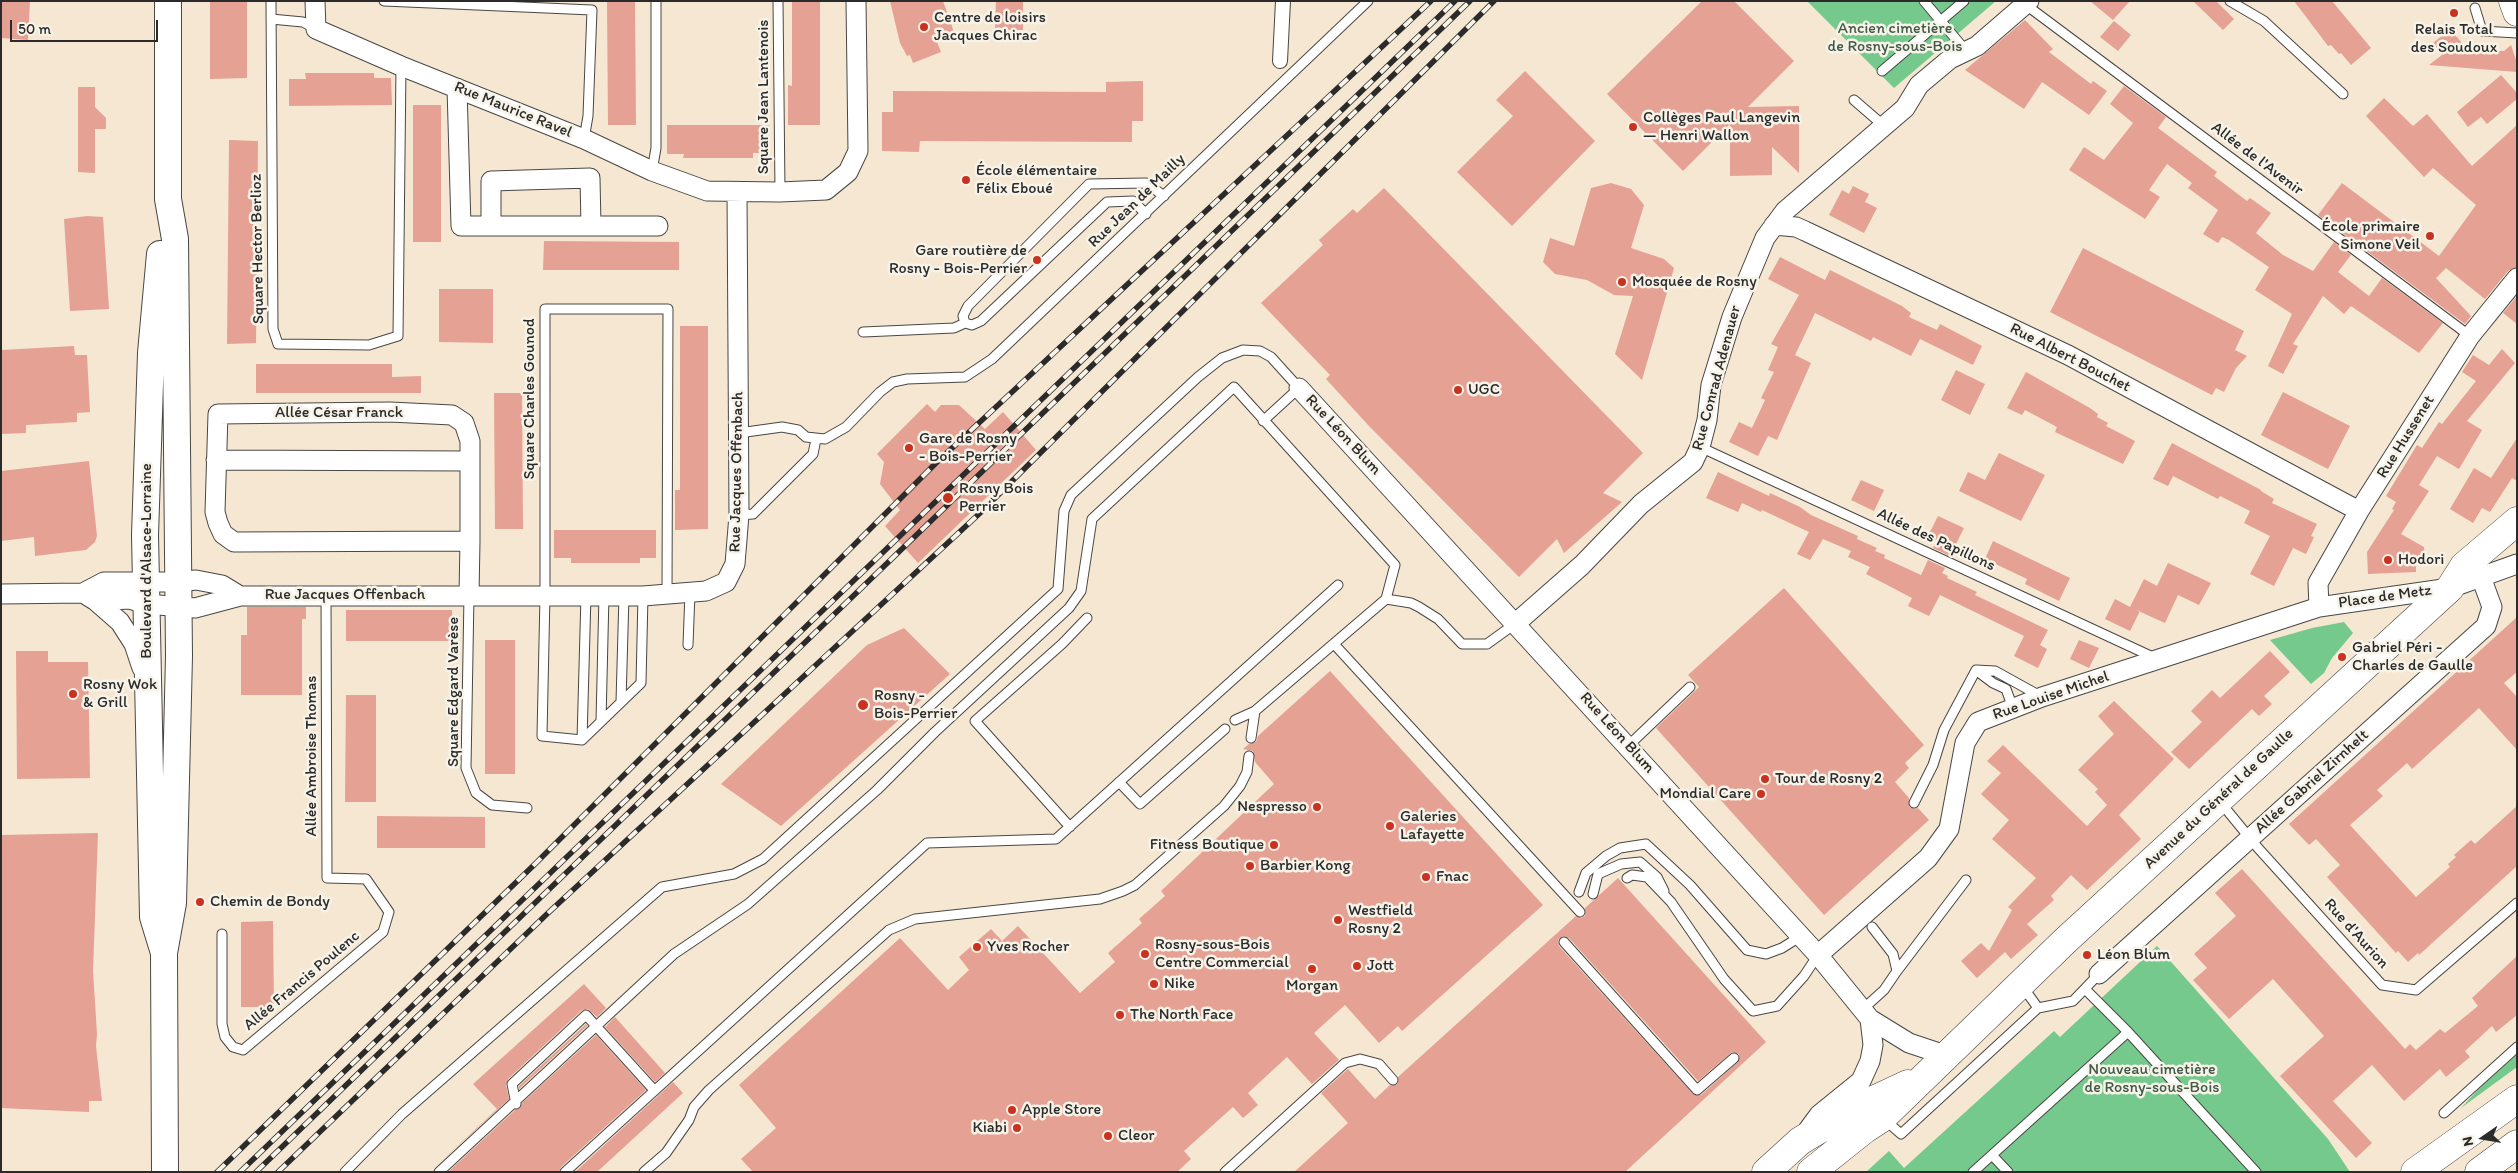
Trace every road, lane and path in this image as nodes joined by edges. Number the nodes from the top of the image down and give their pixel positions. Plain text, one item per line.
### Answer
1 (168, 1) edge
2 (270, 1) edge
3 (315, 1) edge
4 (384, 1) edge
5 (656, 1) edge
6 (778, 1) edge
7 (856, 1) edge
8 (1283, 1) edge
9 (1368, 1) edge
10 (1924, 1) edge
11 (1964, 1) edge
12 (2230, 1) edge
13 (2513, 1) edge
14 (2027, 3) edge
15 (2475, 8) dead end
16 (2517, 12) edge
17 (271, 19) junction
18 (1941, 21) junction
19 (316, 29) junction
20 (2517, 33) edge
21 (1966, 51) junction
22 (1280, 61) dead end
23 (400, 66) junction
24 (1882, 71) dead end
25 (457, 88) junction
26 (2343, 94) dead end
27 (1854, 100) dead end
28 (1884, 126) junction
29 (584, 139) junction
30 (652, 171) junction
31 (737, 192) junction
32 (780, 192) junction
33 (1164, 196) junction
34 (168, 199) junction
35 (1146, 214) junction
36 (1774, 225) junction
37 (491, 226) junction
38 (591, 226) junction
39 (658, 226) dead end
40 (2517, 278) edge
41 (965, 323) junction
42 (863, 332) dead end
43 (2470, 336) junction
44 (1299, 388) junction
45 (1263, 421) junction
46 (739, 433) junction
47 (816, 439) junction
48 (1700, 447) junction
49 (216, 460) junction
50 (470, 461) junction
51 (2359, 511) junction
52 (739, 515) junction
53 (2517, 521) edge
54 (470, 541) junction
55 (2517, 564) edge
56 (2481, 576) junction
57 (179, 582) junction
58 (1338, 584) dead end
59 (2450, 588) junction
60 (146, 593) junction
61 (690, 593) junction
62 (1, 594) edge
63 (326, 594) junction
64 (667, 594) junction
65 (469, 595) junction
66 (545, 595) junction
67 (595, 595) junction
68 (624, 595) junction
69 (240, 596) junction
70 (643, 596) junction
71 (89, 597) junction
72 (1386, 599) junction
73 (2319, 607) junction
74 (178, 608) junction
75 (1087, 618) dead end
76 (1516, 623) junction
77 (1334, 644) junction
78 (688, 646) dead end
79 (2160, 660) junction
80 (1976, 670) junction
81 (146, 681) junction
82 (1690, 687) dead end
83 (2042, 697) junction
84 (621, 702) junction
85 (2012, 708) junction
86 (1255, 711) junction
87 (1235, 720) dead end
88 (601, 721) junction
89 (1225, 729) dead end
90 (1251, 738) dead end
91 (582, 740) junction
92 (1628, 746) junction
93 (1249, 756) dead end
94 (1119, 782) junction
95 (2218, 799) junction
96 (1914, 803) dead end
97 (527, 808) dead end
98 (1070, 827) junction
99 (2249, 838) junction
100 (1627, 878) dead end
101 (366, 879) joint
102 (1966, 880) dead end
103 (1579, 892) dead end
104 (1593, 894) dead end
105 (1671, 902) junction
106 (2517, 903) edge
107 (1580, 912) dead end
108 (1872, 928) dead end
109 (222, 934) dead end
110 (1801, 936) junction
111 (1564, 942) dead end
112 (164, 954) junction
113 (1818, 955) junction
114 (1897, 971) junction
115 (2099, 974) joint
116 (2021, 984) junction
117 (2085, 989) junction
118 (2038, 1008) junction
119 (1866, 1014) junction
120 (2128, 1032) junction
121 (2517, 1047) edge
122 (1948, 1056) junction
123 (1734, 1058) dead end
124 (1923, 1078) junction
125 (1393, 1080) dead end
126 (654, 1090) junction
127 (2517, 1098) edge
128 (2444, 1113) dead end
129 (1874, 1123) junction
130 (1800, 1141) junction
131 (2517, 1144) edge
132 (1992, 1155) junction
133 (165, 1160) edge
134 (649, 1170) edge
135 (345, 1172) edge
136 (439, 1172) edge
137 (443, 1172) edge
138 (565, 1172) edge
139 (1225, 1172) edge
140 (1766, 1172) edge
141 (1811, 1172) edge
142 (1828, 1172) edge
143 (1973, 1172) edge
144 (2008, 1172) edge
145 (2256, 1172) edge
146 (2415, 1172) edge
147 (2479, 1172) edge

1 - 34 main road, Boulevard d'Alsace-Lorraine
2 - 17 lane, Square Hector Berlioz
3 - 19 street
4 - 29 lane
5 - 30 lane
6 - 32 lane, Square Jean Lantenois
7 - 32 street
8 - 22 street
9 - 33 lane, Rue Jean de Mailly
10 - 18 lane
11 - 18 lane
12 - 26 lane
13 - 16 main road
14 - 21 street, Rue Conrad Adenauer
14 - 43 lane, Allée de l'Avenir
15 - 20 lane
17 - 19 lane
17 - 23 lane, Square Hector Berlioz
18 - 21 lane
18 - 24 lane
19 - 23 street, Rue Maurice Ravel
21 - 28 street, Rue Conrad Adenauer
23 - 25 street, Rue Maurice Ravel
25 - 29 street, Rue Maurice Ravel
25 - 37 street
27 - 28 lane
28 - 36 street, Rue Conrad Adenauer
29 - 30 street, Rue Maurice Ravel
30 - 31 street, Rue Maurice Ravel
31 - 32 street
31 - 46 street, Rue Jacques Offenbach
33 - 35 lane, Rue Jean de Mailly
33 - 41 lane
34 - 57 main road, Boulevard d'Alsace-Lorraine
34 - 60 main road, Boulevard d'Alsace-Lorraine
35 - 41 lane
35 - 47 lane, Rue Jean de Mailly
36 - 48 street, Rue Conrad Adenauer
36 - 51 street, Rue Albert Bouchet
37 - 38 street
37 - 38 street
38 - 39 street
40 - 43 street, Rue Hussenet
41 - 42 lane
43 - 51 street, Rue Hussenet
44 - 45 lane
44 - 76 street, Rue Léon Blum
44 - 135 lane
45 - 72 lane
45 - 136 lane
46 - 47 lane
46 - 52 street, Rue Jacques Offenbach
47 - 52 lane
48 - 76 street, Rue Conrad Adenauer
48 - 79 lane, Allée des Papillons
49 - 50 street
49 - 50 street, Allée César Franck
49 - 54 street, Allée César Franck
50 - 54 street, Allée César Franck
51 - 73 street, Rue Hussenet
52 - 61 street, Rue Jacques Offenbach
53 - 59 main road, Avenue du Général de Gaulle
54 - 65 street, Allée César Franck
55 - 56 street, Place de Metz
56 - 59 street, Place de Metz
56 - 99 street, Allée Gabriel Zirnhelt
57 - 60 street, Rue Jacques Offenbach
57 - 69 street, Rue Jacques Offenbach
57 - 74 main road, Boulevard d'Alsace-Lorraine
58 - 94 lane
59 - 73 street, Place de Metz
59 - 95 main road, Avenue du Général de Gaulle
60 - 71 street
60 - 74 street, Rue Jacques Offenbach
60 - 81 main road, Boulevard d'Alsace-Lorraine
61 - 64 street, Rue Jacques Offenbach
61 - 78 lane
62 - 71 street
63 - 65 street, Rue Jacques Offenbach
63 - 69 street, Rue Jacques Offenbach
63 - 101 lane, Allée Ambroise Thomas
64 - 66 lane, Square Charles Gounod
64 - 70 street, Rue Jacques Offenbach
65 - 66 street, Rue Jacques Offenbach
65 - 97 lane, Square Edgard Varèse
66 - 67 street, Rue Jacques Offenbach
66 - 91 lane
67 - 68 street, Rue Jacques Offenbach
67 - 88 lane
67 - 91 lane
68 - 70 street, Rue Jacques Offenbach
68 - 84 lane
69 - 74 street, Rue Jacques Offenbach
70 - 84 lane
71 - 81 street
72 - 76 lane
72 - 77 lane
73 - 79 street, Rue Louise Michel
74 - 112 main road, Boulevard d'Alsace-Lorraine
75 - 98 lane
76 - 92 street, Rue Léon Blum
77 - 86 lane
77 - 107 lane
79 - 83 street, Rue Louise Michel
80 - 83 lane
80 - 85 lane
80 - 96 lane
81 - 112 main road, Boulevard d'Alsace-Lorraine
82 - 92 lane
83 - 85 street, Rue Louise Michel
84 - 88 lane
85 - 113 street, Rue Louise Michel
86 - 87 lane
86 - 90 lane
88 - 91 lane
89 - 94 lane
92 - 110 street, Rue Léon Blum
93 - 134 lane
94 - 98 lane
95 - 99 lane, Rue d'Aurion
95 - 116 main road, Avenue du Général de Gaulle
98 - 126 lane
99 - 106 lane, Rue d'Aurion
99 - 115 street, Allée Gabriel Zirnhelt
100 - 105 lane
101 - 109 lane, Allée Francis Poulenc
102 - 114 lane
103 - 110 lane
104 - 105 lane
105 - 113 lane
108 - 114 lane
110 - 113 street, Rue Léon Blum
111 - 123 lane
112 - 133 main road, Boulevard d'Alsace-Lorraine
113 - 119 street, Rue Léon Blum
114 - 119 lane
115 - 117 lane
116 - 118 lane
116 - 122 main road, Avenue du Général de Gaulle
117 - 118 lane
117 - 120 lane
118 - 129 lane
119 - 122 street, Rue Léon Blum
119 - 130 street
120 - 132 lane
120 - 145 lane
121 - 128 lane
122 - 124 main road, Avenue du Général de Gaulle
124 - 129 main road, Avenue du Général de Gaulle
124 - 130 main road, Avenue du Général de Gaulle
125 - 139 lane
126 - 137 lane
126 - 138 lane
127 - 146 main road
129 - 141 main road, Avenue du Général de Gaulle
129 - 142 lane
130 - 140 main road, Avenue du Général de Gaulle
131 - 147 main road
132 - 143 lane
132 - 144 lane

